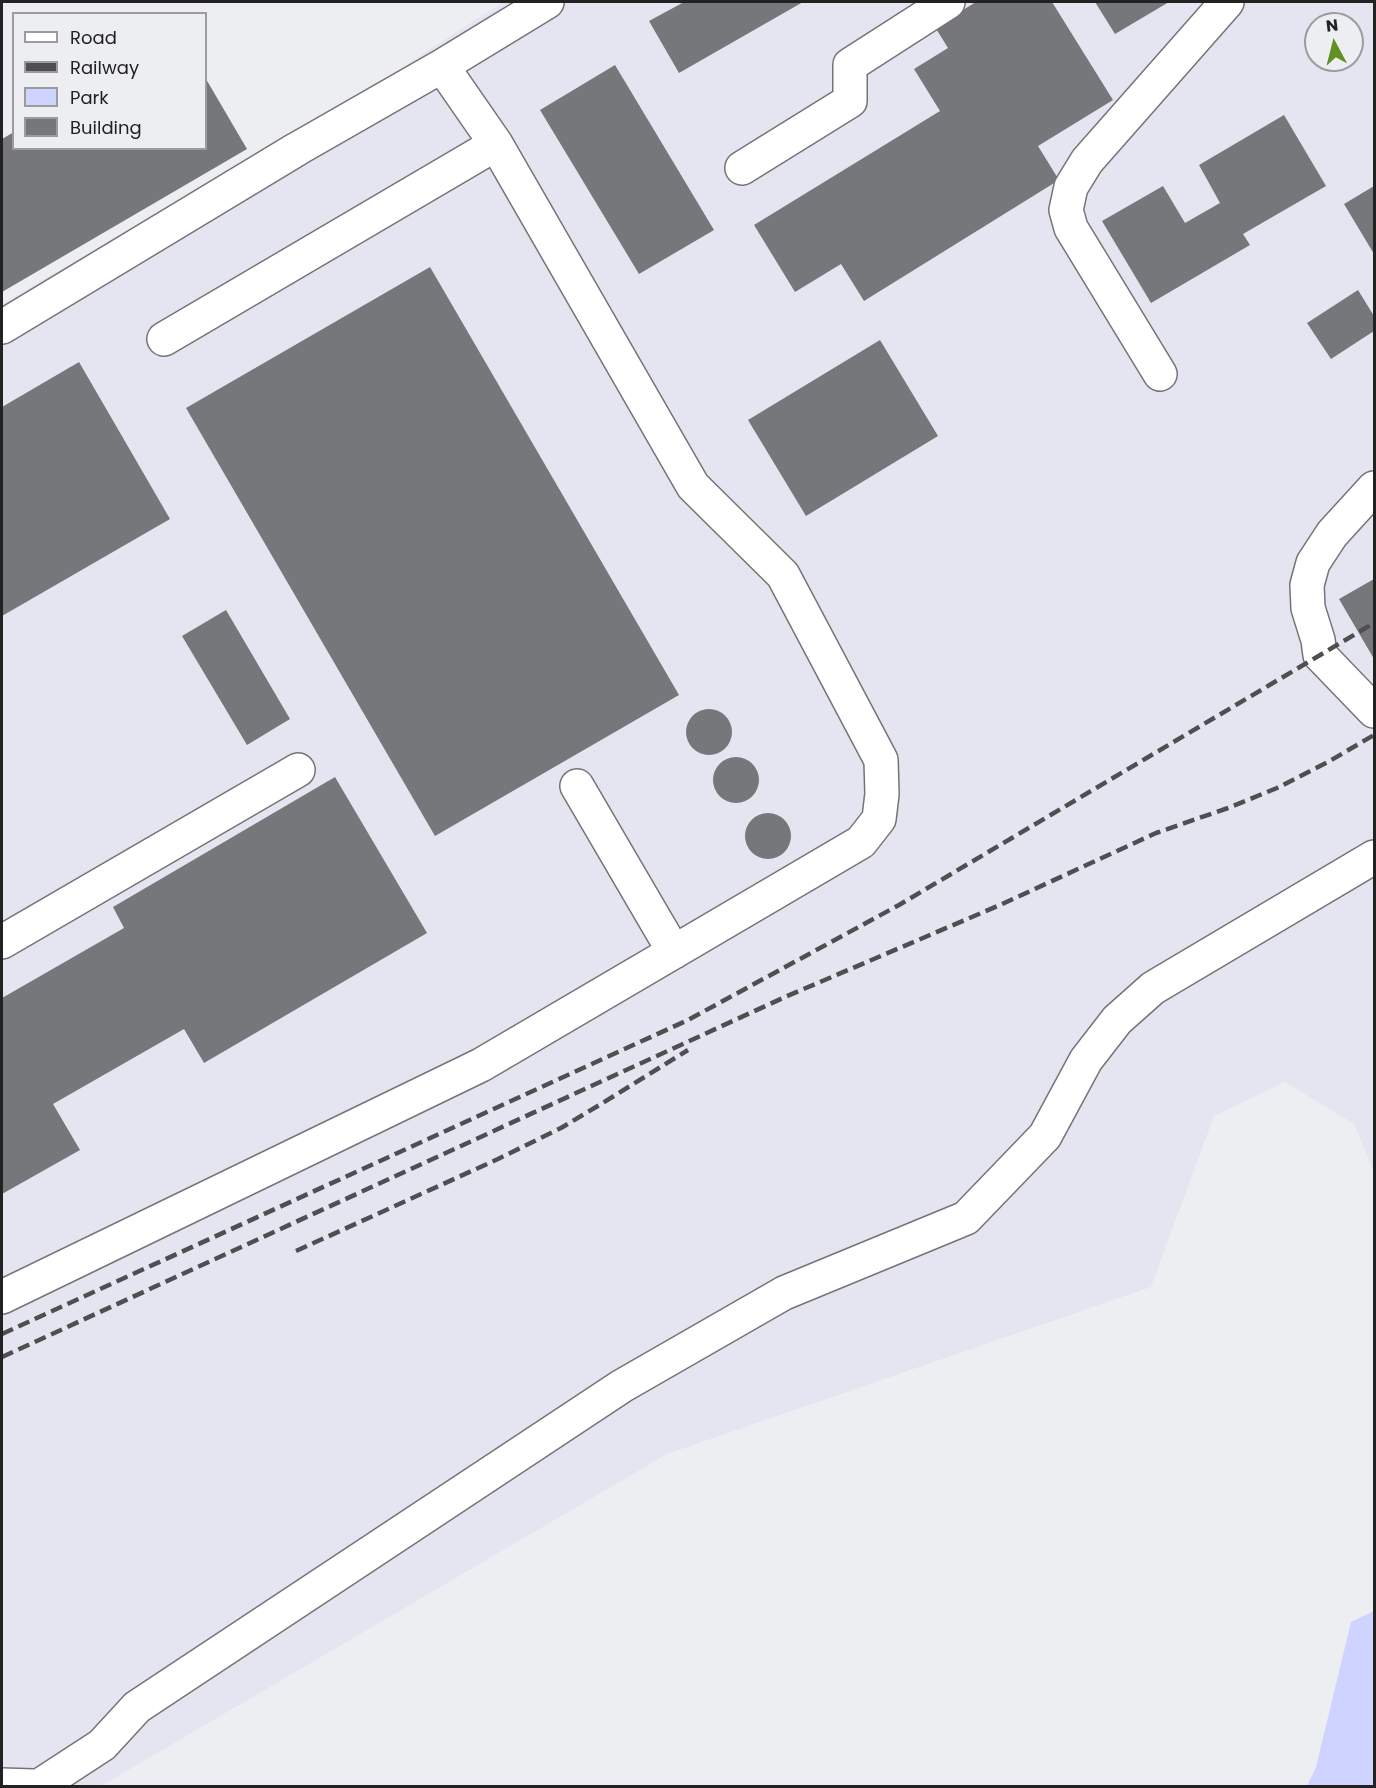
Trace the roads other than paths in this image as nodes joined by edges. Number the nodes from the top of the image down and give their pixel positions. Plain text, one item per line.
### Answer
1 (547, 2) edge
2 (948, 2) edge
3 (1227, 2) edge
4 (442, 66) junction
5 (496, 144) junction
6 (742, 168) dead end
7 (2, 327) edge
8 (165, 339) dead end
9 (1160, 374) dead end
10 (1374, 488) edge
11 (1374, 711) edge
12 (298, 770) dead end
13 (577, 786) dead end
14 (1374, 857) edge
15 (2, 942) edge
16 (674, 952) junction
17 (2, 1297) edge
18 (2, 1785) edge
19 (33, 1786) edge
20 (39, 1786) edge

1 - 4 lane
2 - 6 lane
3 - 9 lane
4 - 5 lane
4 - 7 lane
5 - 8 lane
5 - 16 lane
10 - 11 lane
12 - 15 lane
13 - 16 lane
14 - 20 lane
16 - 17 lane
18 - 19 lane

